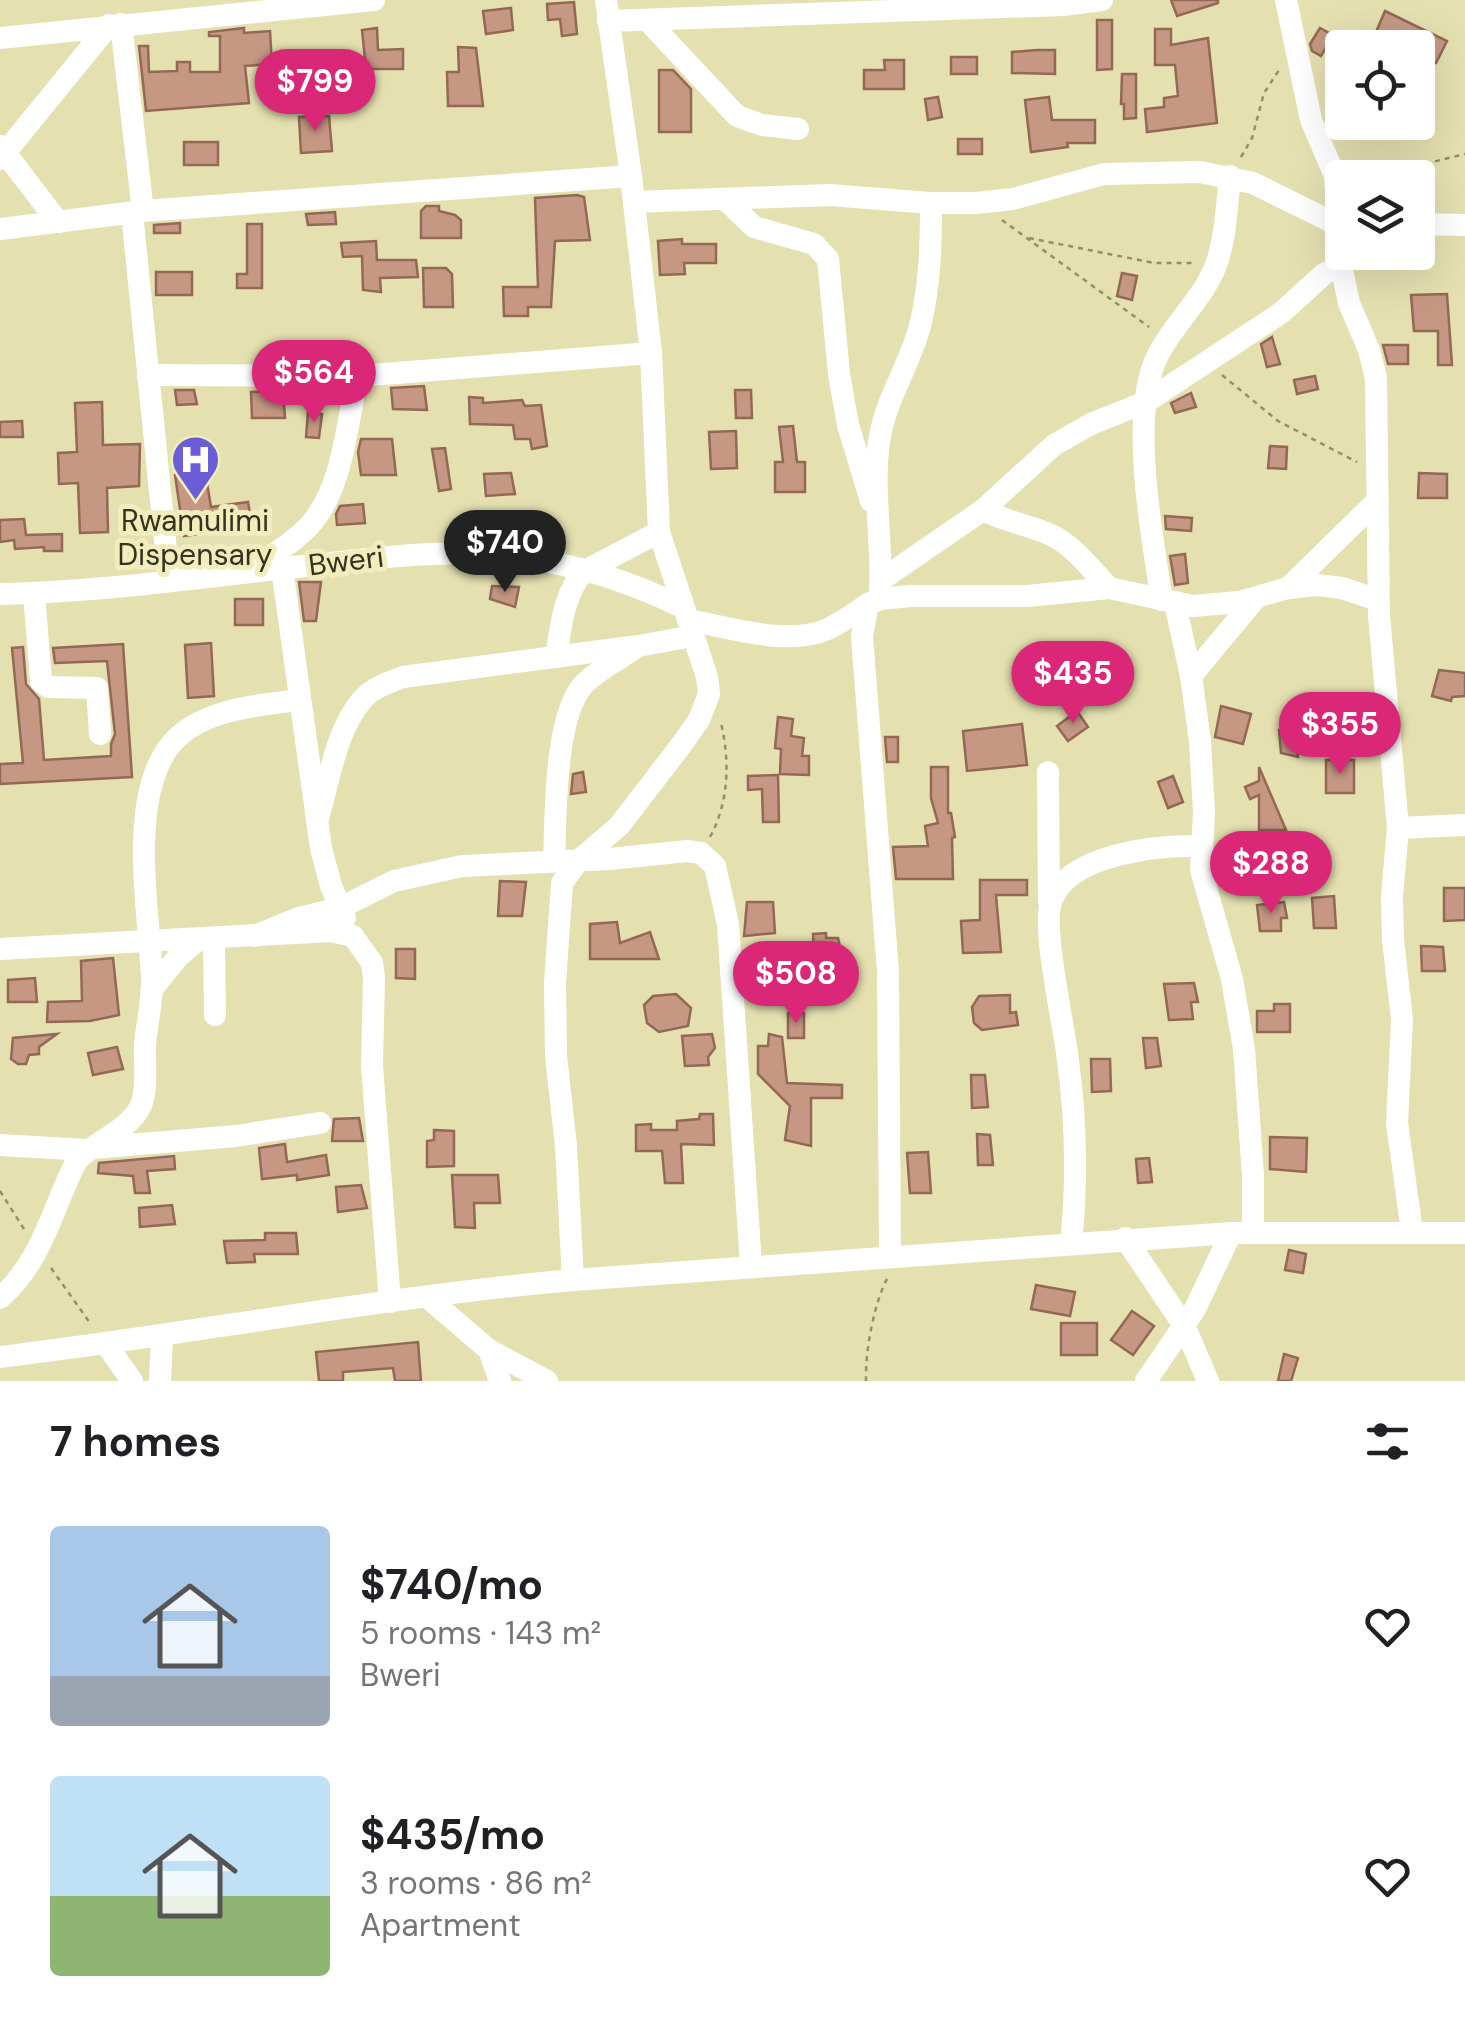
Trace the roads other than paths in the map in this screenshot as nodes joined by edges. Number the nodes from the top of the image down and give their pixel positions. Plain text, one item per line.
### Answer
1 (374, 0) edge
2 (1102, 0) edge
3 (1286, 0) edge
4 (607, 10) edge
5 (646, 20) junction
6 (115, 24) junction
7 (0, 38) edge
8 (798, 129) dead end
9 (2, 152) edge
10 (1328, 160) edge
11 (631, 176) junction
12 (1230, 176) junction
13 (725, 199) junction
14 (634, 202) junction
15 (932, 203) junction
16 (138, 212) junction
17 (1325, 219) edge
18 (58, 222) junction
19 (1435, 224) edge
20 (1465, 224) edge
21 (0, 229) edge
22 (1332, 270) edge
23 (1342, 270) edge
24 (651, 353) junction
25 (148, 375) junction
26 (358, 376) junction
27 (1146, 402) junction
28 (1378, 501) junction
29 (983, 510) junction
30 (878, 518) junction
31 (659, 532) junction
32 (282, 568) junction
33 (248, 572) junction
34 (583, 572) junction
35 (169, 580) junction
36 (1109, 588) junction
37 (1288, 588) junction
38 (0, 594) edge
39 (34, 594) junction
40 (876, 594) junction
41 (1256, 599) junction
42 (1378, 600) junction
43 (1169, 601) junction
44 (688, 621) junction
45 (638, 646) junction
46 (556, 658) junction
47 (1192, 676) junction
48 (300, 700) junction
49 (100, 734) dead end
50 (1048, 772) dead end
51 (318, 818) junction
52 (1465, 825) edge
53 (1398, 828) junction
54 (1200, 846) junction
55 (554, 860) junction
56 (578, 860) junction
57 (1049, 905) junction
58 (340, 908) junction
59 (254, 936) junction
60 (354, 936) junction
61 (206, 940) junction
62 (149, 943) junction
63 (0, 949) edge
64 (152, 990) junction
65 (215, 1015) dead end
66 (320, 1123) dead end
67 (0, 1144) edge
68 (88, 1149) junction
69 (1242, 1232) junction
70 (1412, 1232) junction
71 (1465, 1233) edge
72 (1124, 1238) junction
73 (1071, 1242) junction
74 (895, 1257) junction
75 (751, 1265) junction
76 (573, 1280) junction
77 (0, 1298) edge
78 (427, 1298) junction
79 (390, 1302) junction
80 (1184, 1327) junction
81 (162, 1337) junction
82 (106, 1344) junction
83 (490, 1350) junction
84 (0, 1358) edge
85 (132, 1381) edge
86 (160, 1381) edge
87 (500, 1381) edge
88 (547, 1381) edge
89 (1146, 1381) edge
90 (1208, 1381) edge

1 - 6 street
2 - 5 street
3 - 10 street
4 - 5 street
4 - 11 street
5 - 8 street
6 - 7 street
6 - 9 street
6 - 16 street
9 - 18 street
11 - 14 street
11 - 16 street
12 - 15 street
12 - 17 street
12 - 27 street
13 - 14 street
13 - 15 street
13 - 30 street
14 - 24 street
15 - 30 street
16 - 18 street
16 - 25 street
18 - 21 street
19 - 20 street
22 - 27 street
23 - 28 street
24 - 26 street
24 - 31 street
25 - 26 street
25 - 35 street
26 - 33 street
27 - 29 street
27 - 43 street
28 - 37 street
28 - 42 street
29 - 36 street
29 - 40 street
30 - 40 street
31 - 34 street
31 - 44 street
32 - 33 street, Bweri
32 - 34 street, Bweri
32 - 48 street
33 - 35 street, Bweri
34 - 44 street, Bweri
34 - 46 street
35 - 39 street, Bweri
36 - 40 street
36 - 43 street
37 - 41 street
37 - 42 street
38 - 39 street, Bweri
39 - 49 street
40 - 44 street
40 - 74 street
41 - 43 street
41 - 47 street
42 - 53 street
43 - 47 street
44 - 45 street
44 - 56 street
45 - 46 street
45 - 55 street
46 - 51 street
47 - 54 street
48 - 51 street
48 - 62 street
50 - 57 street
51 - 58 street
52 - 53 street
53 - 70 street
54 - 57 street
54 - 69 street
55 - 56 street
55 - 58 street
56 - 75 street
56 - 76 street
57 - 73 street
58 - 59 street
58 - 60 street
59 - 60 street
59 - 61 street
60 - 79 street
61 - 62 street
61 - 64 street
61 - 65 street
62 - 63 street
62 - 64 street
64 - 68 street
66 - 68 street
67 - 68 street
68 - 77 street
69 - 70 street
69 - 72 street
69 - 80 street
70 - 71 street
72 - 73 street
72 - 80 street
73 - 74 street
74 - 75 street
75 - 76 street
76 - 78 street
78 - 79 street
78 - 83 street
79 - 81 street
80 - 89 street
80 - 90 street
81 - 82 street
81 - 86 street
82 - 84 street
82 - 85 street
83 - 87 street
83 - 88 street

